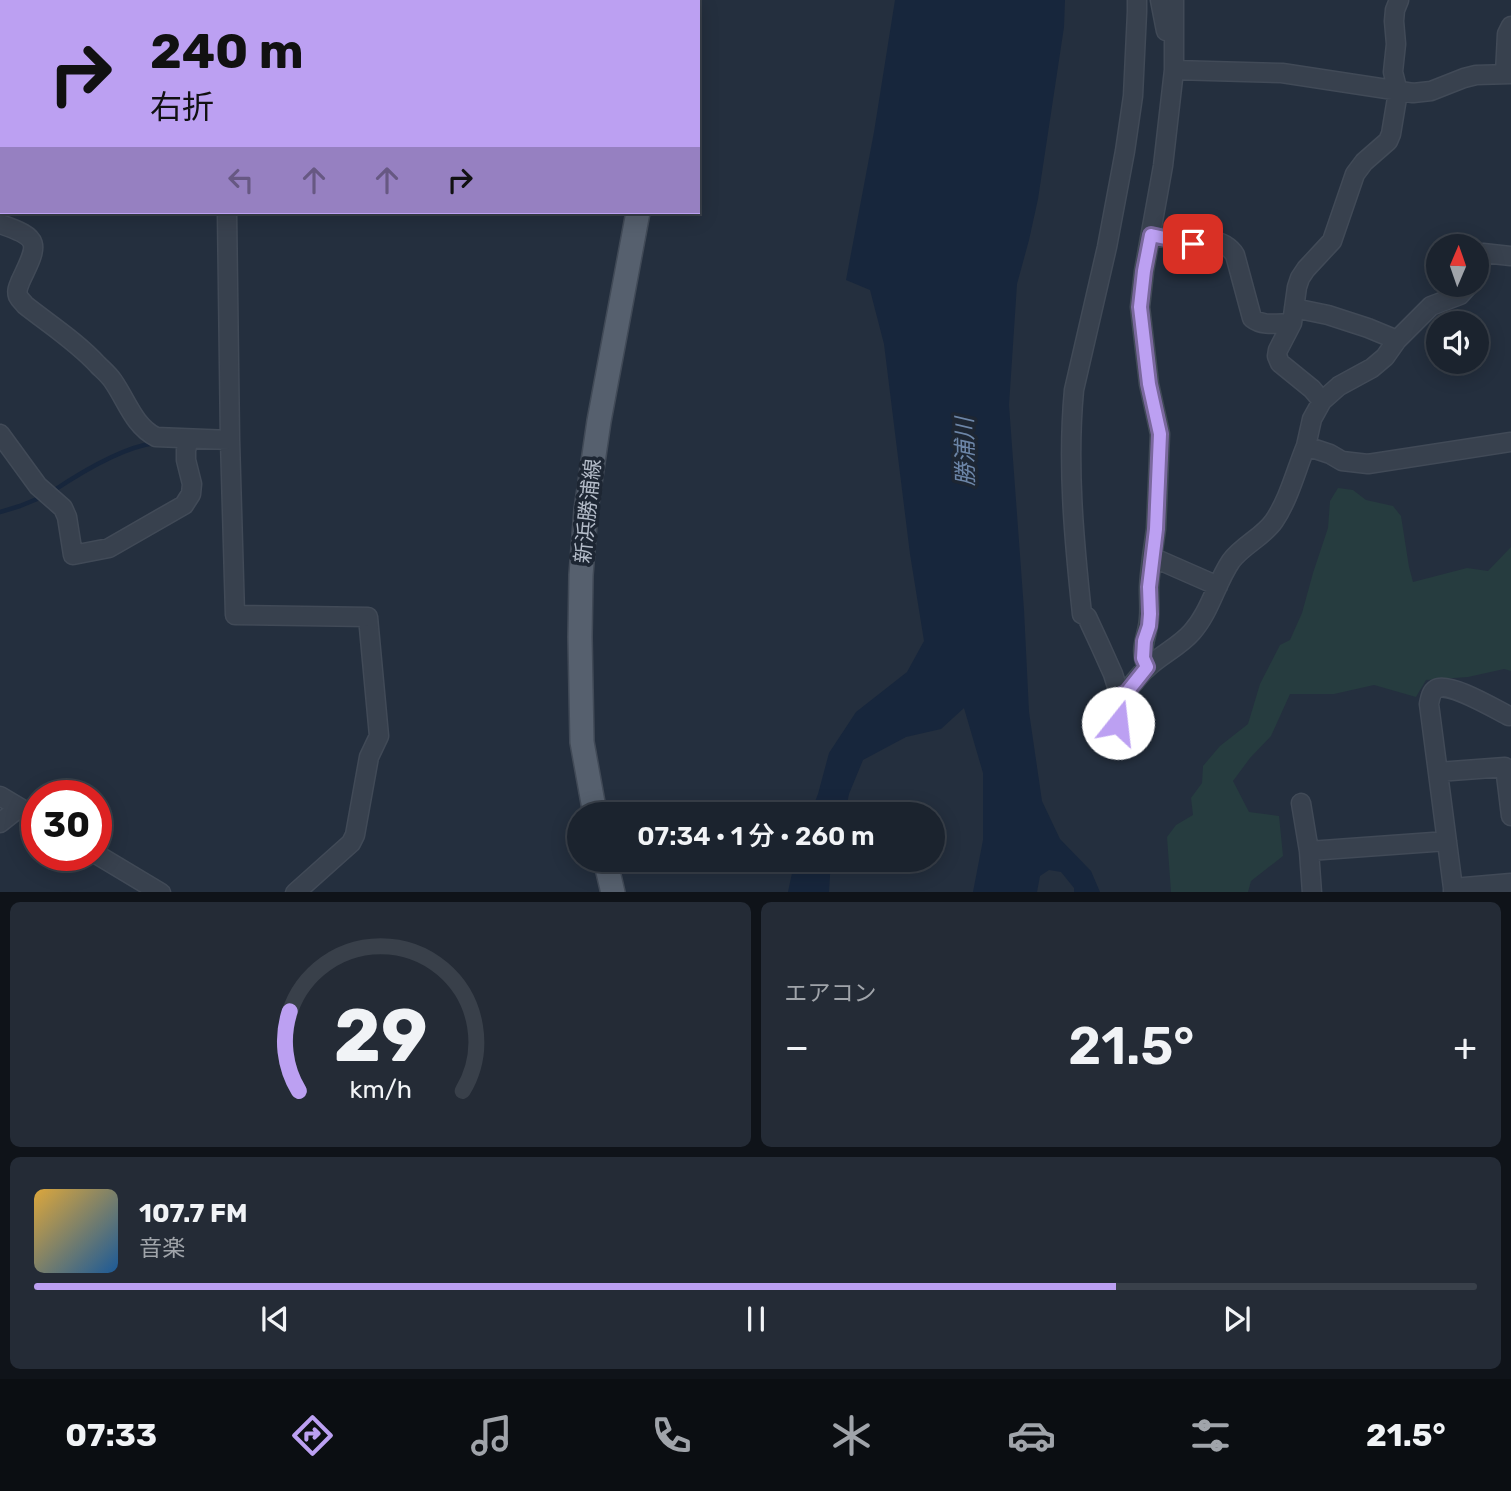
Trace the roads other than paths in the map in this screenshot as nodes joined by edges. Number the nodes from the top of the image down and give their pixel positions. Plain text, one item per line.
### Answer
1 (1137, 0) edge
2 (1160, 0) edge
3 (1174, 0) edge
4 (1399, 0) edge
5 (1511, 26) edge
6 (1174, 66) junction
7 (1508, 74) edge
8 (1398, 92) junction
9 (227, 214) edge
10 (638, 214) edge
11 (0, 224) edge
12 (1151, 235) junction
13 (1489, 254) edge
14 (1511, 256) edge
15 (1453, 298) edge
16 (1293, 315) junction
17 (1397, 340) junction
18 (1322, 401) junction
19 (0, 434) edge
20 (189, 439) junction
21 (230, 440) junction
22 (1511, 442) edge
23 (1306, 446) junction
24 (1152, 557) junction
25 (1218, 586) junction
26 (1147, 667) junction
27 (1120, 696) junction
28 (1509, 716) dead end
29 (1108, 738) dead end
30 (1438, 772) junction
31 (0, 796) edge
32 (593, 802) edge
33 (1301, 803) dead end
34 (19, 808) joint
35 (1511, 816) edge
36 (0, 823) edge
37 (1447, 841) junction
38 (1309, 851) junction
39 (112, 863) edge
40 (608, 872) edge
41 (1511, 883) edge
42 (1453, 890) edge
43 (161, 892) edge
44 (295, 892) edge
45 (613, 892) edge
46 (1312, 892) edge

1 - 27 street
2 - 6 street
3 - 6 street
4 - 8 street
5 - 7 street
6 - 8 street
6 - 12 street
7 - 8 street
8 - 16 street
9 - 21 street
10 - 32 main road, 新浜勝浦線
11 - 20 street
12 - 16 street
12 - 24 street
13 - 14 street
15 - 17 street
16 - 17 street
16 - 18 street
17 - 18 street
18 - 23 street
19 - 20 street
20 - 21 street
21 - 44 street
22 - 23 street
23 - 25 street
24 - 25 street
24 - 26 street
25 - 26 street
26 - 27 street
27 - 29 street
28 - 30 street
30 - 35 street
30 - 37 street
31 - 34 street
33 - 38 street
34 - 36 street
37 - 38 street
37 - 42 street
38 - 46 street
39 - 43 street
40 - 45 main road
41 - 42 street

